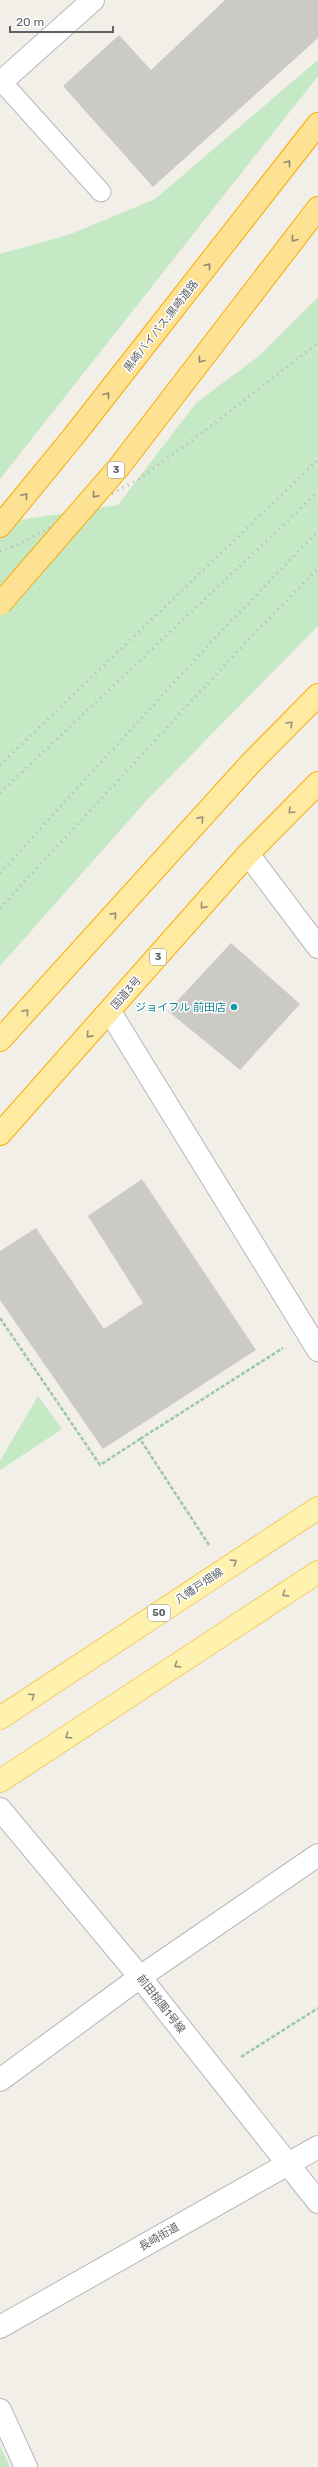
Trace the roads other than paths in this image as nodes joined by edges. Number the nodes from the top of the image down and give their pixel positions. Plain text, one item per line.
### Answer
1 (93, 0) edge
2 (1, 83) edge
3 (318, 124) edge
4 (101, 192) dead end
5 (318, 208) edge
6 (0, 526) edge
7 (0, 604) edge
8 (318, 695) edge
9 (318, 783) edge
10 (248, 854) junction
11 (318, 947) edge
12 (110, 1012) junction
13 (0, 1040) edge
14 (0, 1134) edge
15 (313, 1341) edge
16 (318, 1508) edge
17 (318, 1572) edge
18 (0, 1718) edge
19 (0, 1781) edge
20 (0, 1809) edge
21 (318, 1855) edge
22 (140, 1977) junction
23 (0, 2080) edge
24 (318, 2147) edge
25 (288, 2164) junction
26 (318, 2202) edge
27 (0, 2327) edge
28 (0, 2410) edge
29 (26, 2467) edge

1 - 2 street
2 - 4 lane
6 -> 3 highway, 黒崎バイパス;黒崎道路
5 -> 7 highway, 3, bridge
13 -> 8 highway
9 -> 10 highway, 国道3号 / 3
10 - 11 street
10 -> 12 highway, 国道3号 / 3
12 -> 14 highway, 国道3号 / 3
12 - 15 street
18 -> 16 main road, 八幡戸畑線 / 50
17 -> 19 main road
20 - 22 street, 前田桃園1号線
21 - 22 street
22 - 23 street
22 - 25 street, 前田桃園1号線
24 - 25 street, 長崎街道
25 - 26 street, 前田桃園1号線
25 - 27 street, 長崎街道
28 - 29 street

